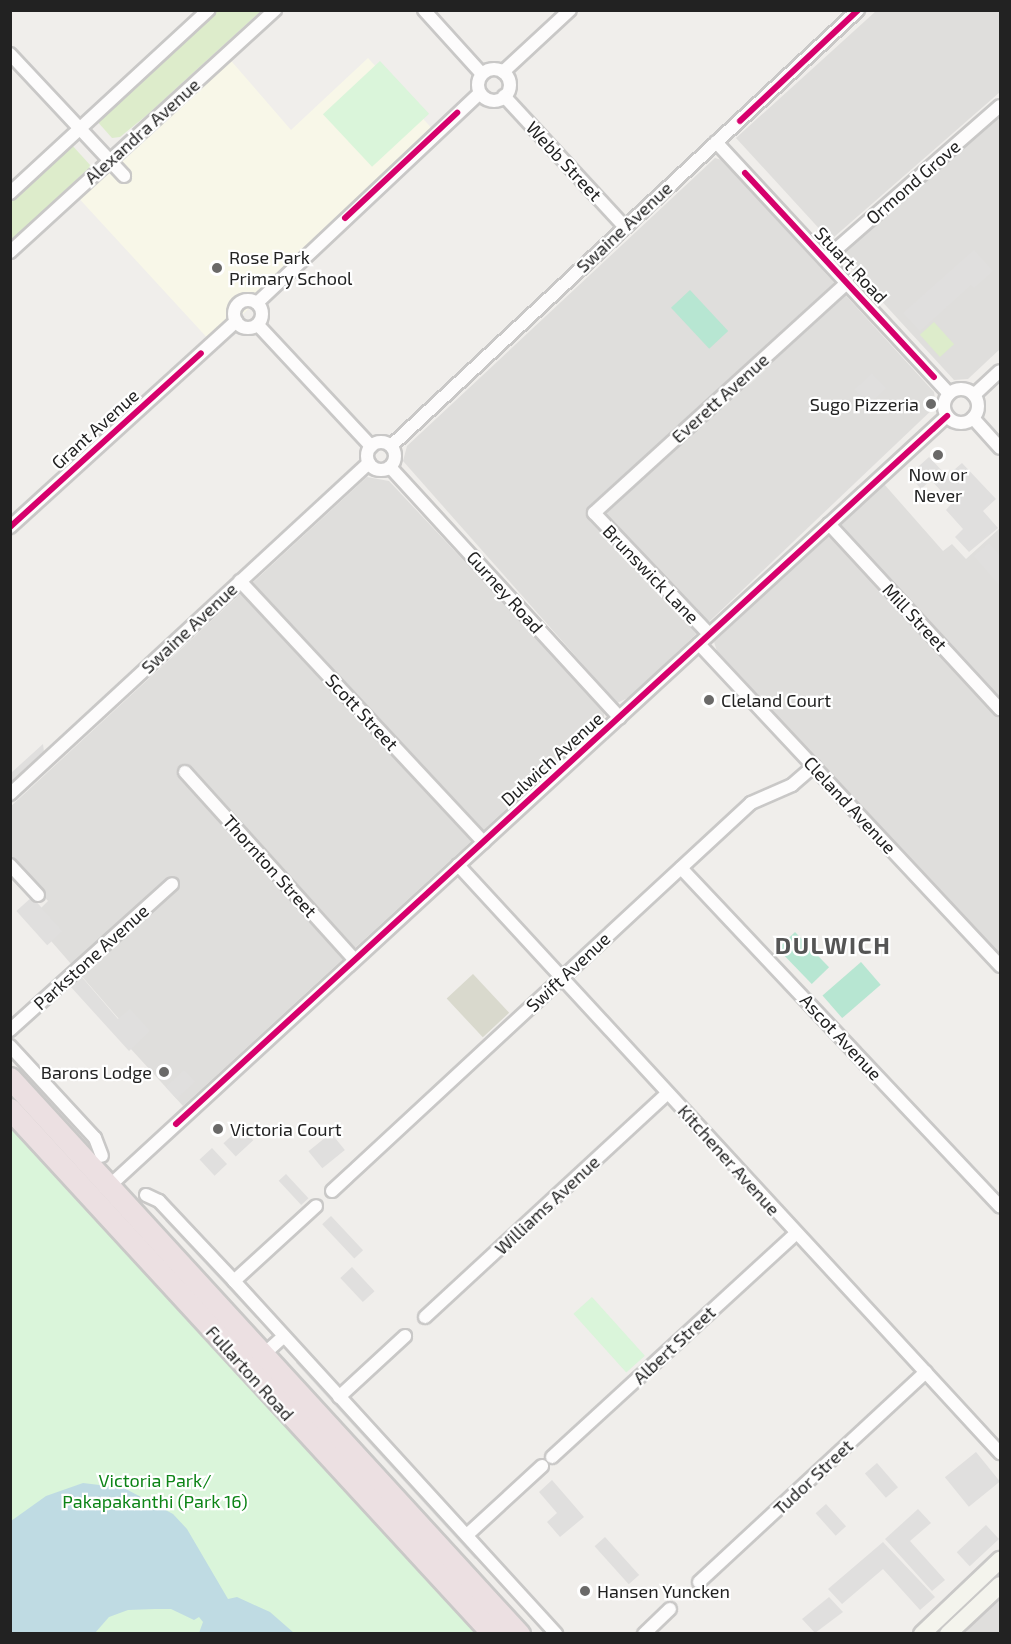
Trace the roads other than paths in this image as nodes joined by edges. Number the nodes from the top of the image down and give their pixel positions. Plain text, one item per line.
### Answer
1 (208, 10) edge
2 (275, 10) edge
3 (424, 10) edge
4 (570, 10) edge
5 (858, 10) edge
6 (10, 54) edge
7 (503, 72) junction
8 (482, 74) junction
9 (480, 93) junction
10 (504, 96) junction
11 (1000, 106) edge
12 (80, 129) junction
13 (716, 142) junction
14 (110, 160) junction
15 (124, 176) dead end
16 (10, 193) edge
17 (624, 226) junction
18 (10, 252) edge
19 (825, 259) junction
20 (847, 283) junction
21 (257, 303) junction
22 (236, 321) junction
23 (258, 324) junction
24 (1000, 370) edge
25 (949, 394) junction
26 (974, 395) junction
27 (947, 416) junction
28 (973, 418) junction
29 (371, 446) junction
30 (391, 446) junction
31 (1000, 448) edge
32 (369, 463) junction
33 (390, 467) junction
34 (594, 513) joint
35 (829, 524) junction
36 (10, 527) edge
37 (240, 581) junction
38 (709, 634) junction
39 (699, 644) junction
40 (1000, 709) edge
41 (620, 718) junction
42 (813, 766) junction
43 (185, 772) dead end
44 (10, 794) edge
45 (483, 842) junction
46 (10, 865) edge
47 (458, 865) junction
48 (681, 868) junction
49 (172, 884) dead end
50 (38, 895) dead end
51 (355, 960) junction
52 (1000, 966) edge
53 (562, 978) junction
54 (10, 1030) edge
55 (10, 1046) edge
56 (10, 1078) edge
57 (668, 1093) junction
58 (10, 1109) edge
59 (102, 1156) dead end
60 (332, 1191) dead end
61 (101, 1193) junction
62 (146, 1195) dead end
63 (316, 1206) dead end
64 (1000, 1206) edge
65 (795, 1233) junction
66 (234, 1281) junction
67 (425, 1317) dead end
68 (284, 1336) junction
69 (405, 1336) dead end
70 (263, 1355) junction
71 (247, 1370) junction
72 (926, 1372) junction
73 (339, 1397) junction
74 (1000, 1453) edge
75 (552, 1457) dead end
76 (542, 1466) dead end
77 (467, 1535) junction
78 (1000, 1560) edge
79 (699, 1582) dead end
80 (1000, 1585) edge
81 (670, 1609) dead end
82 (493, 1634) edge
83 (519, 1634) edge
84 (556, 1634) edge
85 (644, 1634) edge
86 (922, 1634) edge
87 (948, 1634) edge

1 - 12 street
2 - 14 street, Alexandra Avenue
3 - 8 street
4 - 7 street
5 - 13 street, Swaine Avenue
6 - 12 street
7 - 8 street
7 - 10 street
8 - 9 street
9 - 10 street
9 - 21 street
10 - 17 street, Webb Street
11 - 19 street, Ormond Grove
12 - 14 street
12 - 16 street
13 - 17 street, Swaine Avenue
13 - 19 street, Stuart Road
14 - 15 street
14 - 18 street, Alexandra Avenue
17 - 30 street, Swaine Avenue
19 - 20 street, Stuart Road
20 - 25 street, Stuart Road
20 - 34 street, Everett Avenue
21 - 22 street
21 - 23 street
22 - 23 street
22 - 36 street, Grant Avenue
23 - 29 street
24 - 26 street
25 - 26 street
25 - 27 street
26 - 28 street
27 - 28 street
27 - 35 street, Dulwich Avenue
28 - 31 street
29 - 30 street
29 - 32 street
30 - 33 street
32 - 33 street
32 - 37 street, Swaine Avenue
33 - 41 street, Gurney Road
34 - 38 street, Brunswick Lane
35 - 38 street, Dulwich Avenue
35 - 40 street, Mill Street
37 - 44 street, Swaine Avenue
37 - 45 street, Scott Street
38 - 39 street, Dulwich Avenue
39 - 41 street, Dulwich Avenue
39 - 42 street, Cleland Avenue
41 - 45 street, Dulwich Avenue
42 - 48 street, Swift Avenue
42 - 52 street, Cleland Avenue
43 - 51 street, Thornton Street
45 - 47 street, Dulwich Avenue
46 - 50 street
47 - 51 street, Dulwich Avenue
47 - 53 street, Kitchener Avenue
48 - 53 street, Swift Avenue
48 - 64 street, Ascot Avenue
49 - 54 street, Parkstone Avenue
51 - 61 street, Dulwich Avenue
53 - 57 street, Kitchener Avenue
53 - 60 street, Swift Avenue
55 - 59 street
56 - 61 highway, Fullarton Road
57 - 65 street, Kitchener Avenue
57 - 67 street, Williams Avenue
58 - 61 highway, Fullarton Road
61 - 70 highway, Fullarton Road
61 - 71 highway, Fullarton Road
62 - 66 street
63 - 66 street
65 - 72 street, Kitchener Avenue
65 - 75 street, Albert Street
66 - 68 street
68 - 70 street, Fullarton Road
68 - 73 street
69 - 73 street
70 - 71 highway
70 - 83 highway, Fullarton Road
71 - 82 highway, Fullarton Road
72 - 74 street, Kitchener Avenue
72 - 79 street, Tudor Street
73 - 77 street
76 - 77 street
77 - 84 street
78 - 86 main road
80 - 87 main road
81 - 85 street

